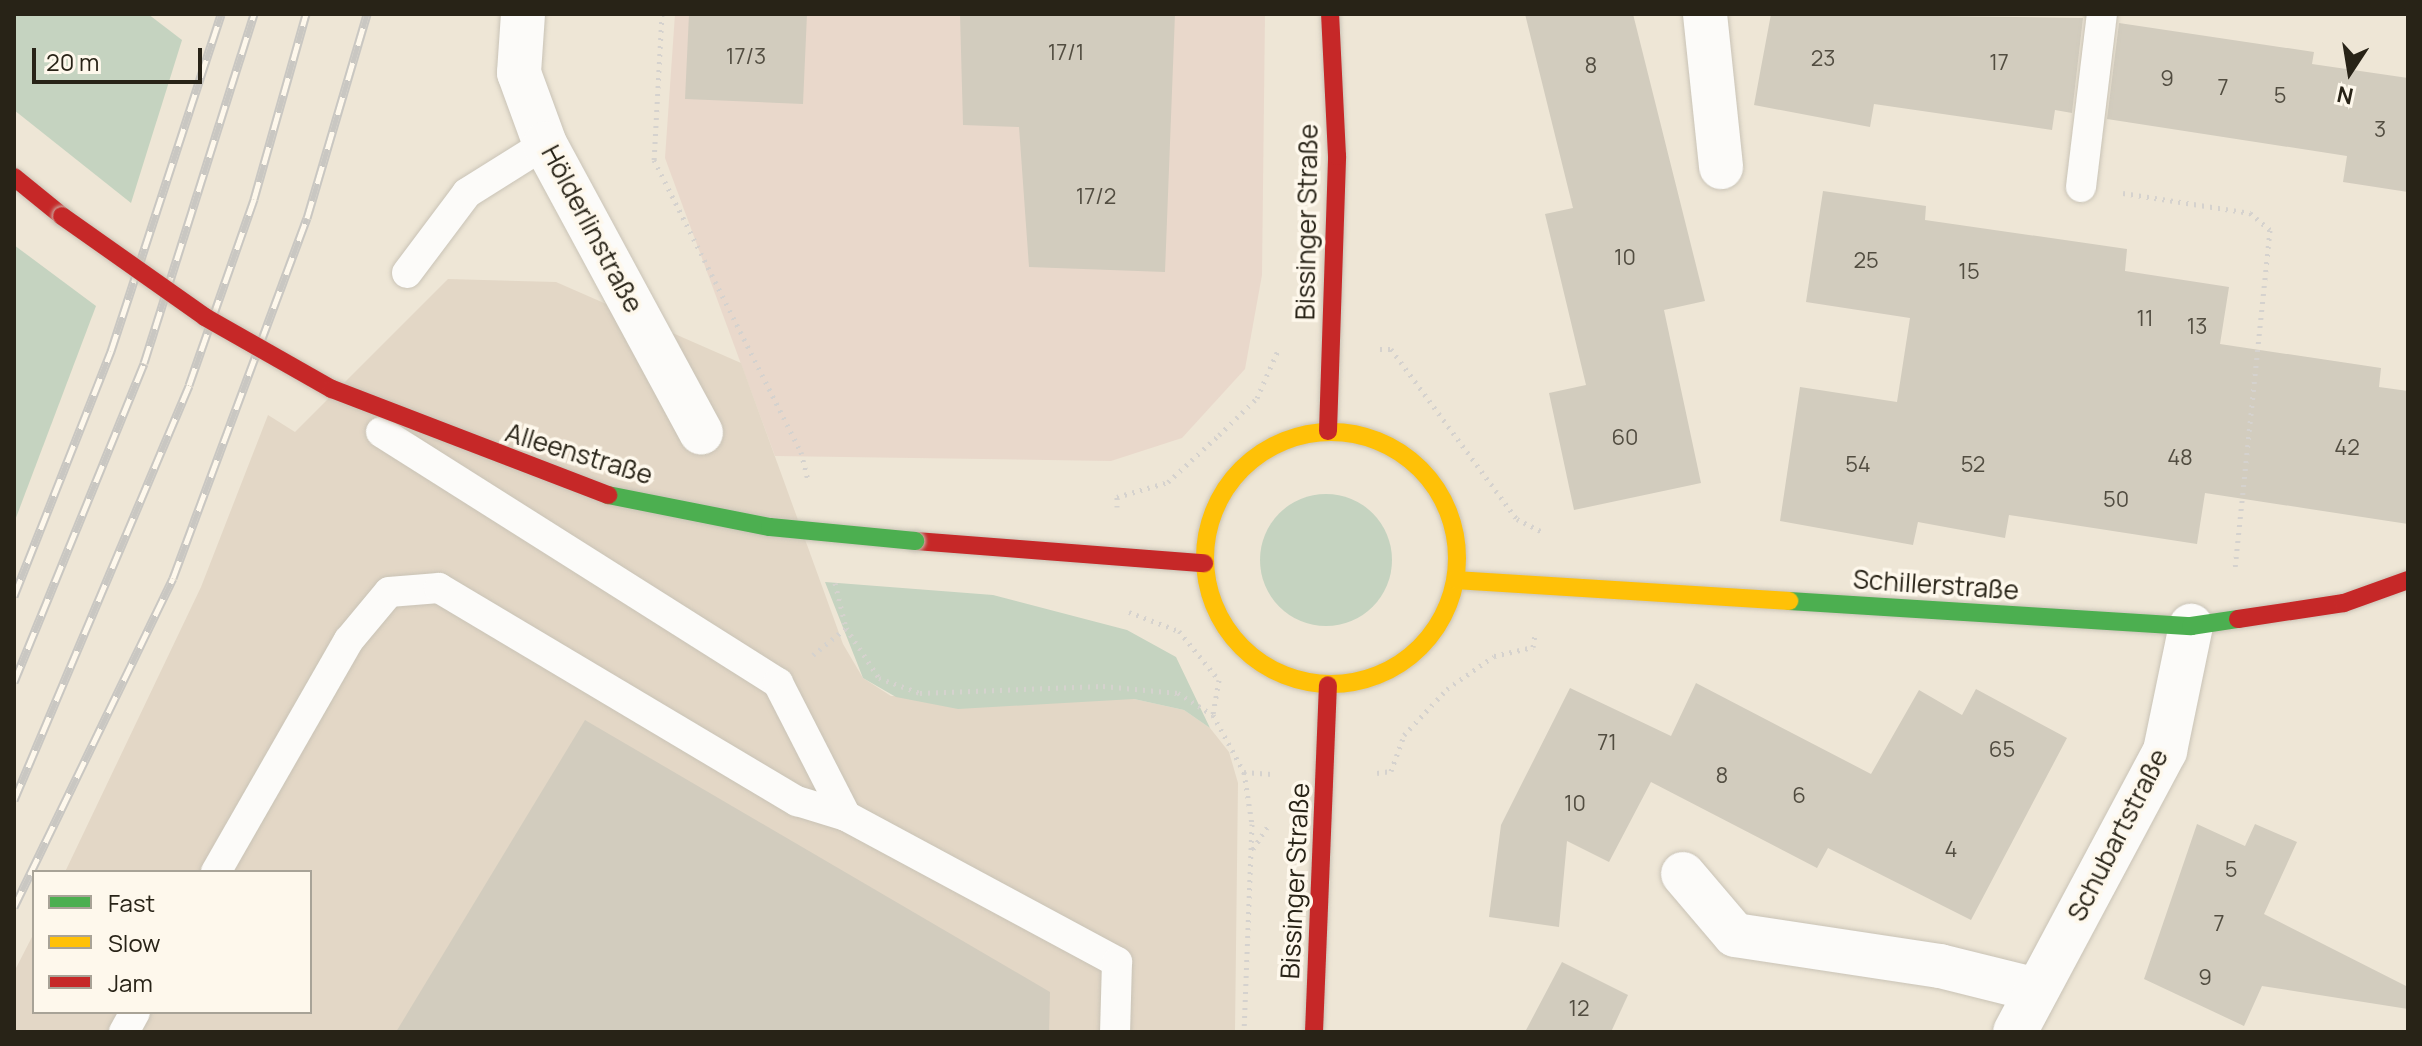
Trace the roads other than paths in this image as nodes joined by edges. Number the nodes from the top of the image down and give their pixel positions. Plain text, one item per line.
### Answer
1 (523, 14) edge
2 (1330, 14) edge
3 (1705, 14) edge
4 (2102, 14) edge
5 (545, 144) junction
6 (1721, 167) dead end
7 (14, 177) edge
8 (2081, 187) road end
9 (407, 273) dead end
10 (1328, 431) junction
11 (381, 432) dead end
12 (701, 432) dead end
13 (1204, 563) junction
14 (1456, 580) junction
15 (2408, 580) edge
16 (2212, 623) junction
17 (1328, 685) junction
18 (846, 816) junction
19 (217, 870) edge
20 (1683, 874) dead end
21 (2036, 990) junction
22 (134, 1014) edge
23 (124, 1032) edge
24 (1115, 1032) edge
25 (1314, 1032) edge
26 (2015, 1032) edge

1 - 5 street, Hölderlinstraße
2 - 10 street, Bissinger Straße
3 - 6 street
4 - 8 lane
5 - 9 lane
5 - 12 street, Hölderlinstraße
7 - 13 street, Alleenstraße, bridge
10 - 13 street
10 - 14 street
11 - 18 lane
13 - 17 street
14 - 16 street, Schillerstraße
14 - 17 street
15 - 16 street, Schillerstraße
16 - 21 street, Schubartstraße
17 - 25 street, Bissinger Straße
18 - 19 lane
18 - 24 lane
20 - 21 street
21 - 26 street, Schubartstraße
22 - 23 lane

